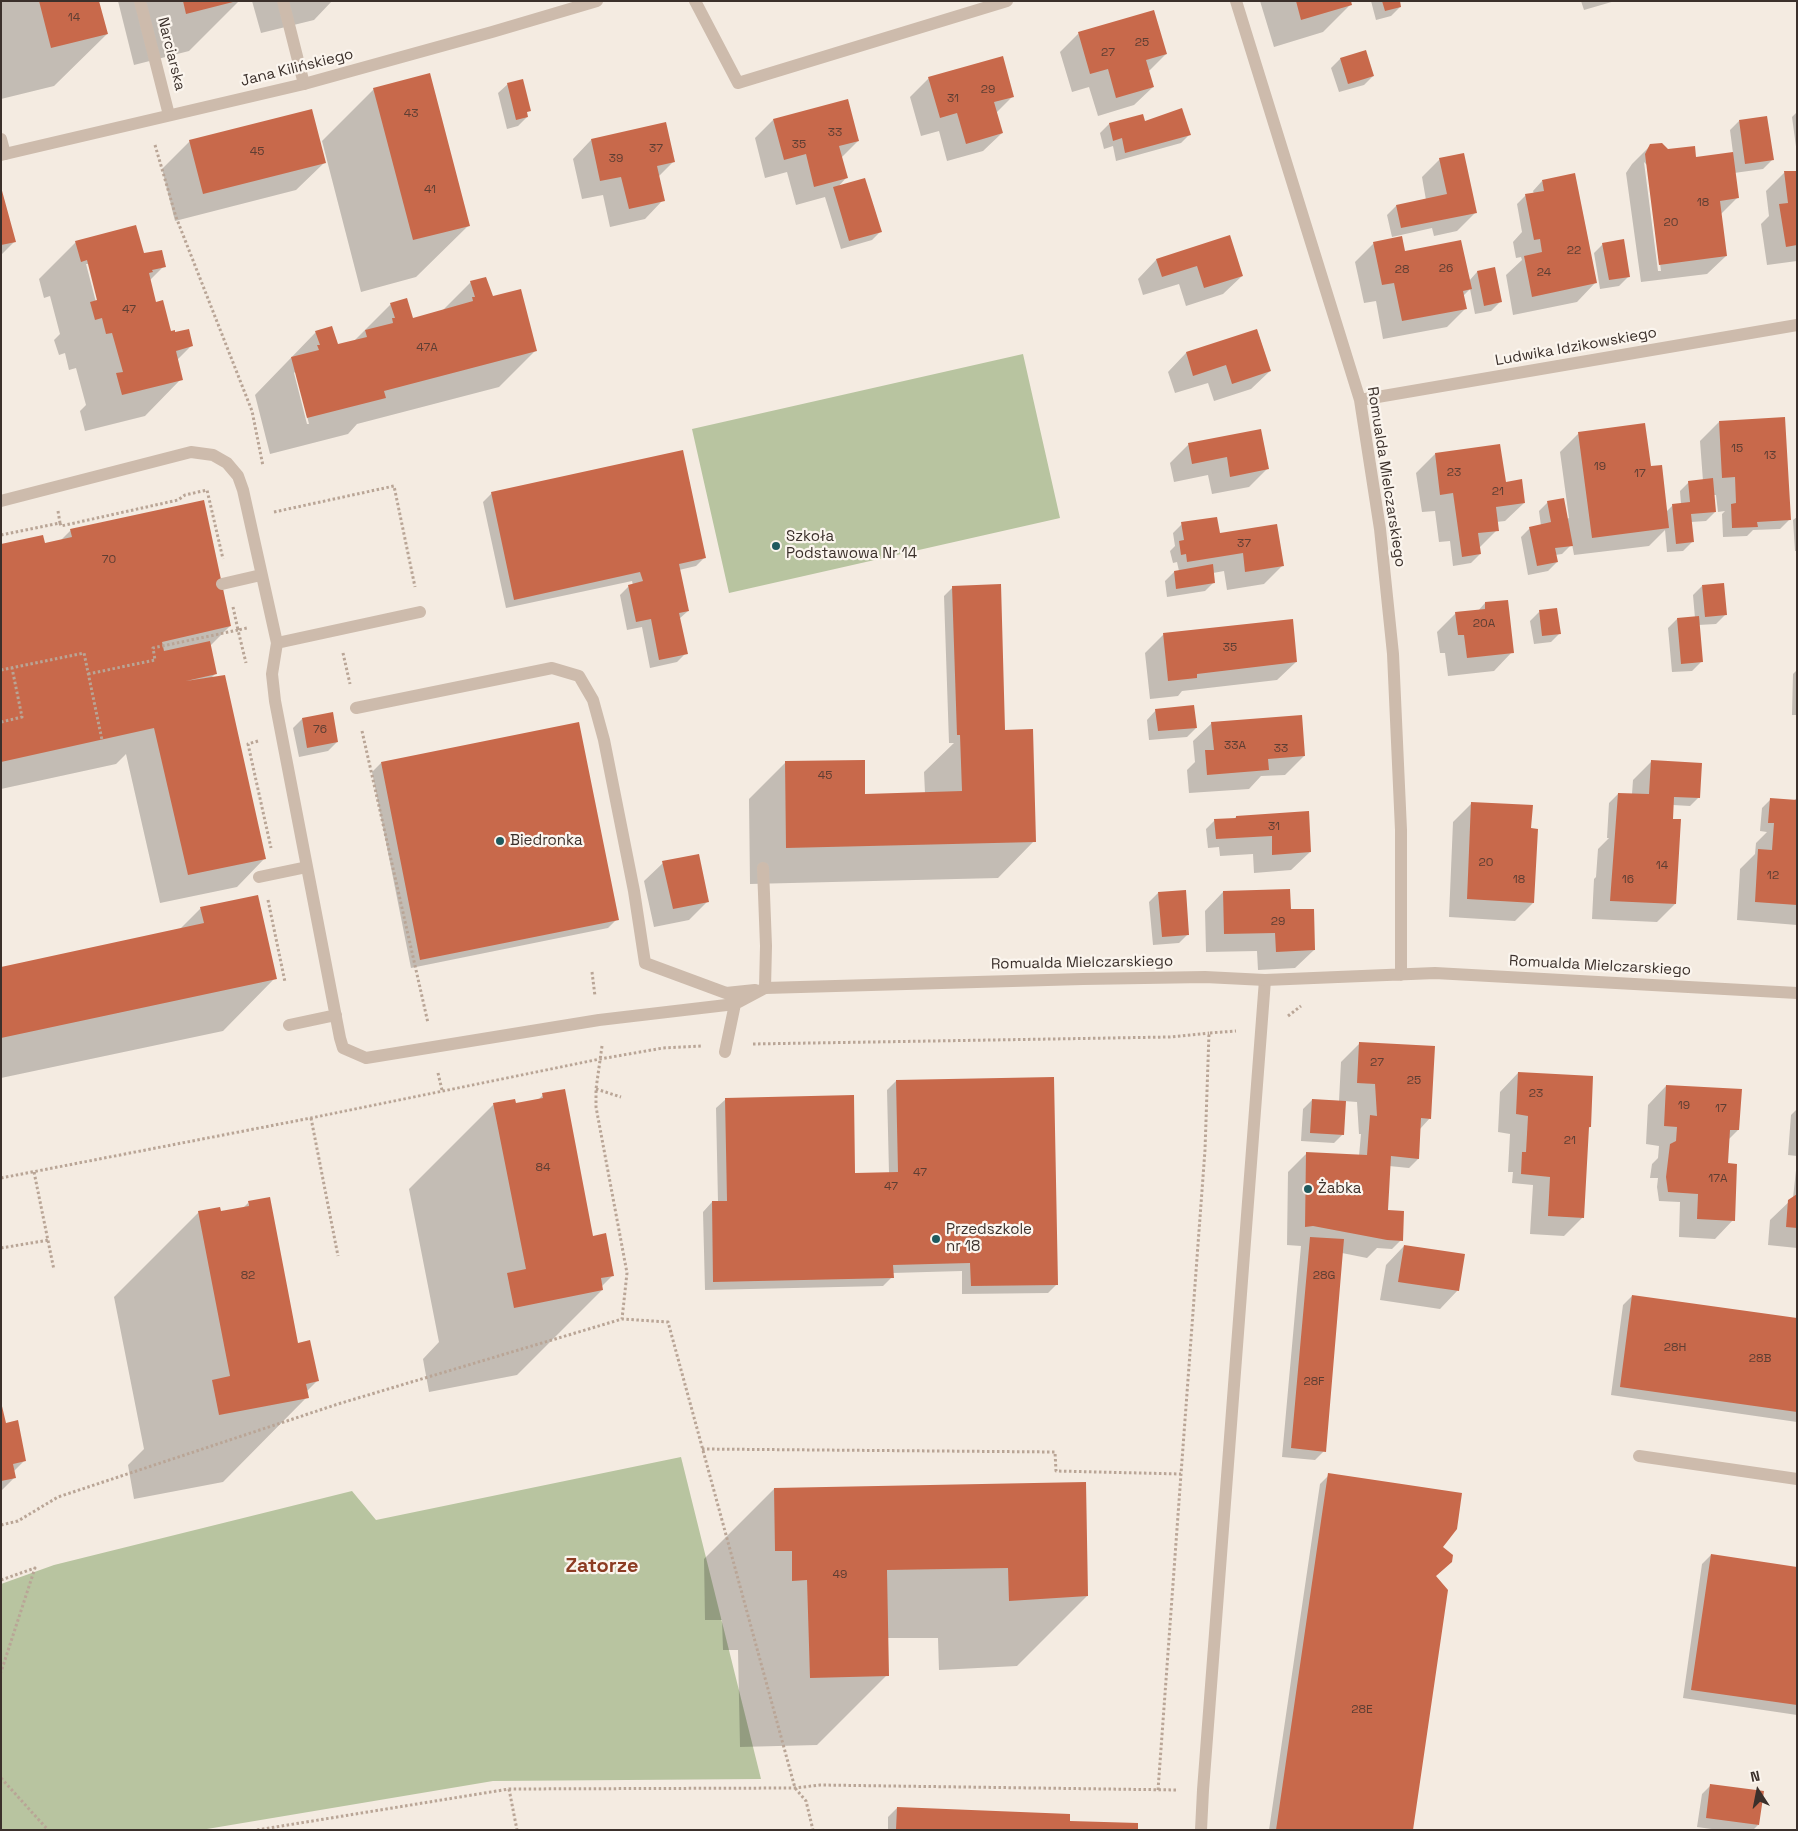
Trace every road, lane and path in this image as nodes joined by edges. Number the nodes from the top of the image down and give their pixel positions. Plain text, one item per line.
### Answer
1 (140, 1) edge
2 (283, 1) edge
3 (597, 1) edge
4 (694, 1) edge
5 (1007, 1) edge
6 (1236, 1) edge
7 (304, 84) junction
8 (169, 115) junction
9 (148, 121) junction
10 (1, 138) edge
11 (3, 154) edge
12 (1797, 325) edge
13 (1360, 400) junction
14 (265, 474) dead end
15 (1, 501) edge
16 (273, 512) dead end
17 (1, 535) edge
18 (261, 575) junction
19 (225, 584) junction
20 (420, 612) joint
21 (251, 627) dead end
22 (238, 630) junction
23 (277, 643) junction
24 (342, 648) dead end
25 (247, 665) dead end
26 (12, 668) junction
27 (1, 670) edge
28 (88, 674) junction
29 (356, 708) junction
30 (1, 722) edge
31 (102, 740) dead end
32 (262, 740) dead end
33 (307, 867) junction
34 (763, 868) dead end
35 (276, 873) junction
36 (259, 877) dead end
37 (592, 972) dead end
38 (1401, 975) junction
39 (1265, 980) junction
40 (285, 982) dead end
41 (765, 988) junction
42 (1797, 993) edge
43 (735, 1004) junction
44 (336, 1016) junction
45 (599, 1020) junction
46 (289, 1024) dead end
47 (1209, 1033) dead end
48 (433, 1047) junction
49 (726, 1048) junction
50 (600, 1058) junction
51 (596, 1089) junction
52 (442, 1090) junction
53 (621, 1097) dead end
54 (311, 1118) junction
55 (34, 1172) junction
56 (1, 1178) edge
57 (49, 1240) junction
58 (1, 1248) edge
59 (338, 1256) dead end
60 (54, 1270) dead end
61 (622, 1319) junction
62 (1639, 1456) dead end
63 (1181, 1474) dead end
64 (1797, 1479) edge
65 (1, 1526) edge
66 (1, 1580) edge
67 (1, 1672) edge
68 (1, 1778) edge
69 (795, 1788) junction
70 (509, 1790) junction
71 (1158, 1790) junction
72 (1203, 1790) junction
73 (48, 1830) edge
74 (257, 1830) edge
75 (517, 1830) edge
76 (813, 1830) edge
77 (1202, 1830) edge

1 - 8 street, Narciarska
2 - 7 street
3 - 7 street, Jana Kilińskiego
4 - 5 street
6 - 13 street, Romualda Mielczarskiego
7 - 8 street, Jana Kilińskiego
8 - 9 street, Jana Kilińskiego
9 - 11 street, Jana Kilińskiego
9 - 14 path
10 - 11 street
12 - 13 street, Ludwika Idzikowskiego
13 - 38 street, Romualda Mielczarskiego
15 - 18 street
16 - 20 path
17 - 19 path
18 - 19 street
18 - 23 street
19 - 22 path
20 - 23 street
21 - 22 path
22 - 25 path
22 - 28 path
23 - 33 street
24 - 29 path
26 - 27 path
26 - 28 path
26 - 30 path
28 - 31 path
29 - 41 street, Romualda Mielczarskiego
29 - 48 path
32 - 35 path
33 - 35 street
33 - 44 street
34 - 41 street
35 - 36 street
35 - 40 path
37 - 45 path
38 - 39 street, Romualda Mielczarskiego
38 - 42 street, Romualda Mielczarskiego
39 - 41 street, Romualda Mielczarskiego
39 - 72 street
41 - 43 street
43 - 45 street
43 - 49 street
44 - 46 street
44 - 48 street
45 - 48 street
45 - 50 path
47 - 49 path
48 - 52 path
49 - 50 path
50 - 51 path
50 - 52 path
51 - 53 path
51 - 61 path
52 - 54 path
54 - 55 path
54 - 59 path
55 - 56 path
55 - 57 path
57 - 58 path
57 - 60 path
61 - 65 path
61 - 69 path
62 - 64 street
63 - 71 path
66 - 67 path
68 - 73 path
69 - 70 path
69 - 71 path
69 - 76 path
70 - 74 path
70 - 75 path
71 - 72 path
72 - 77 street

